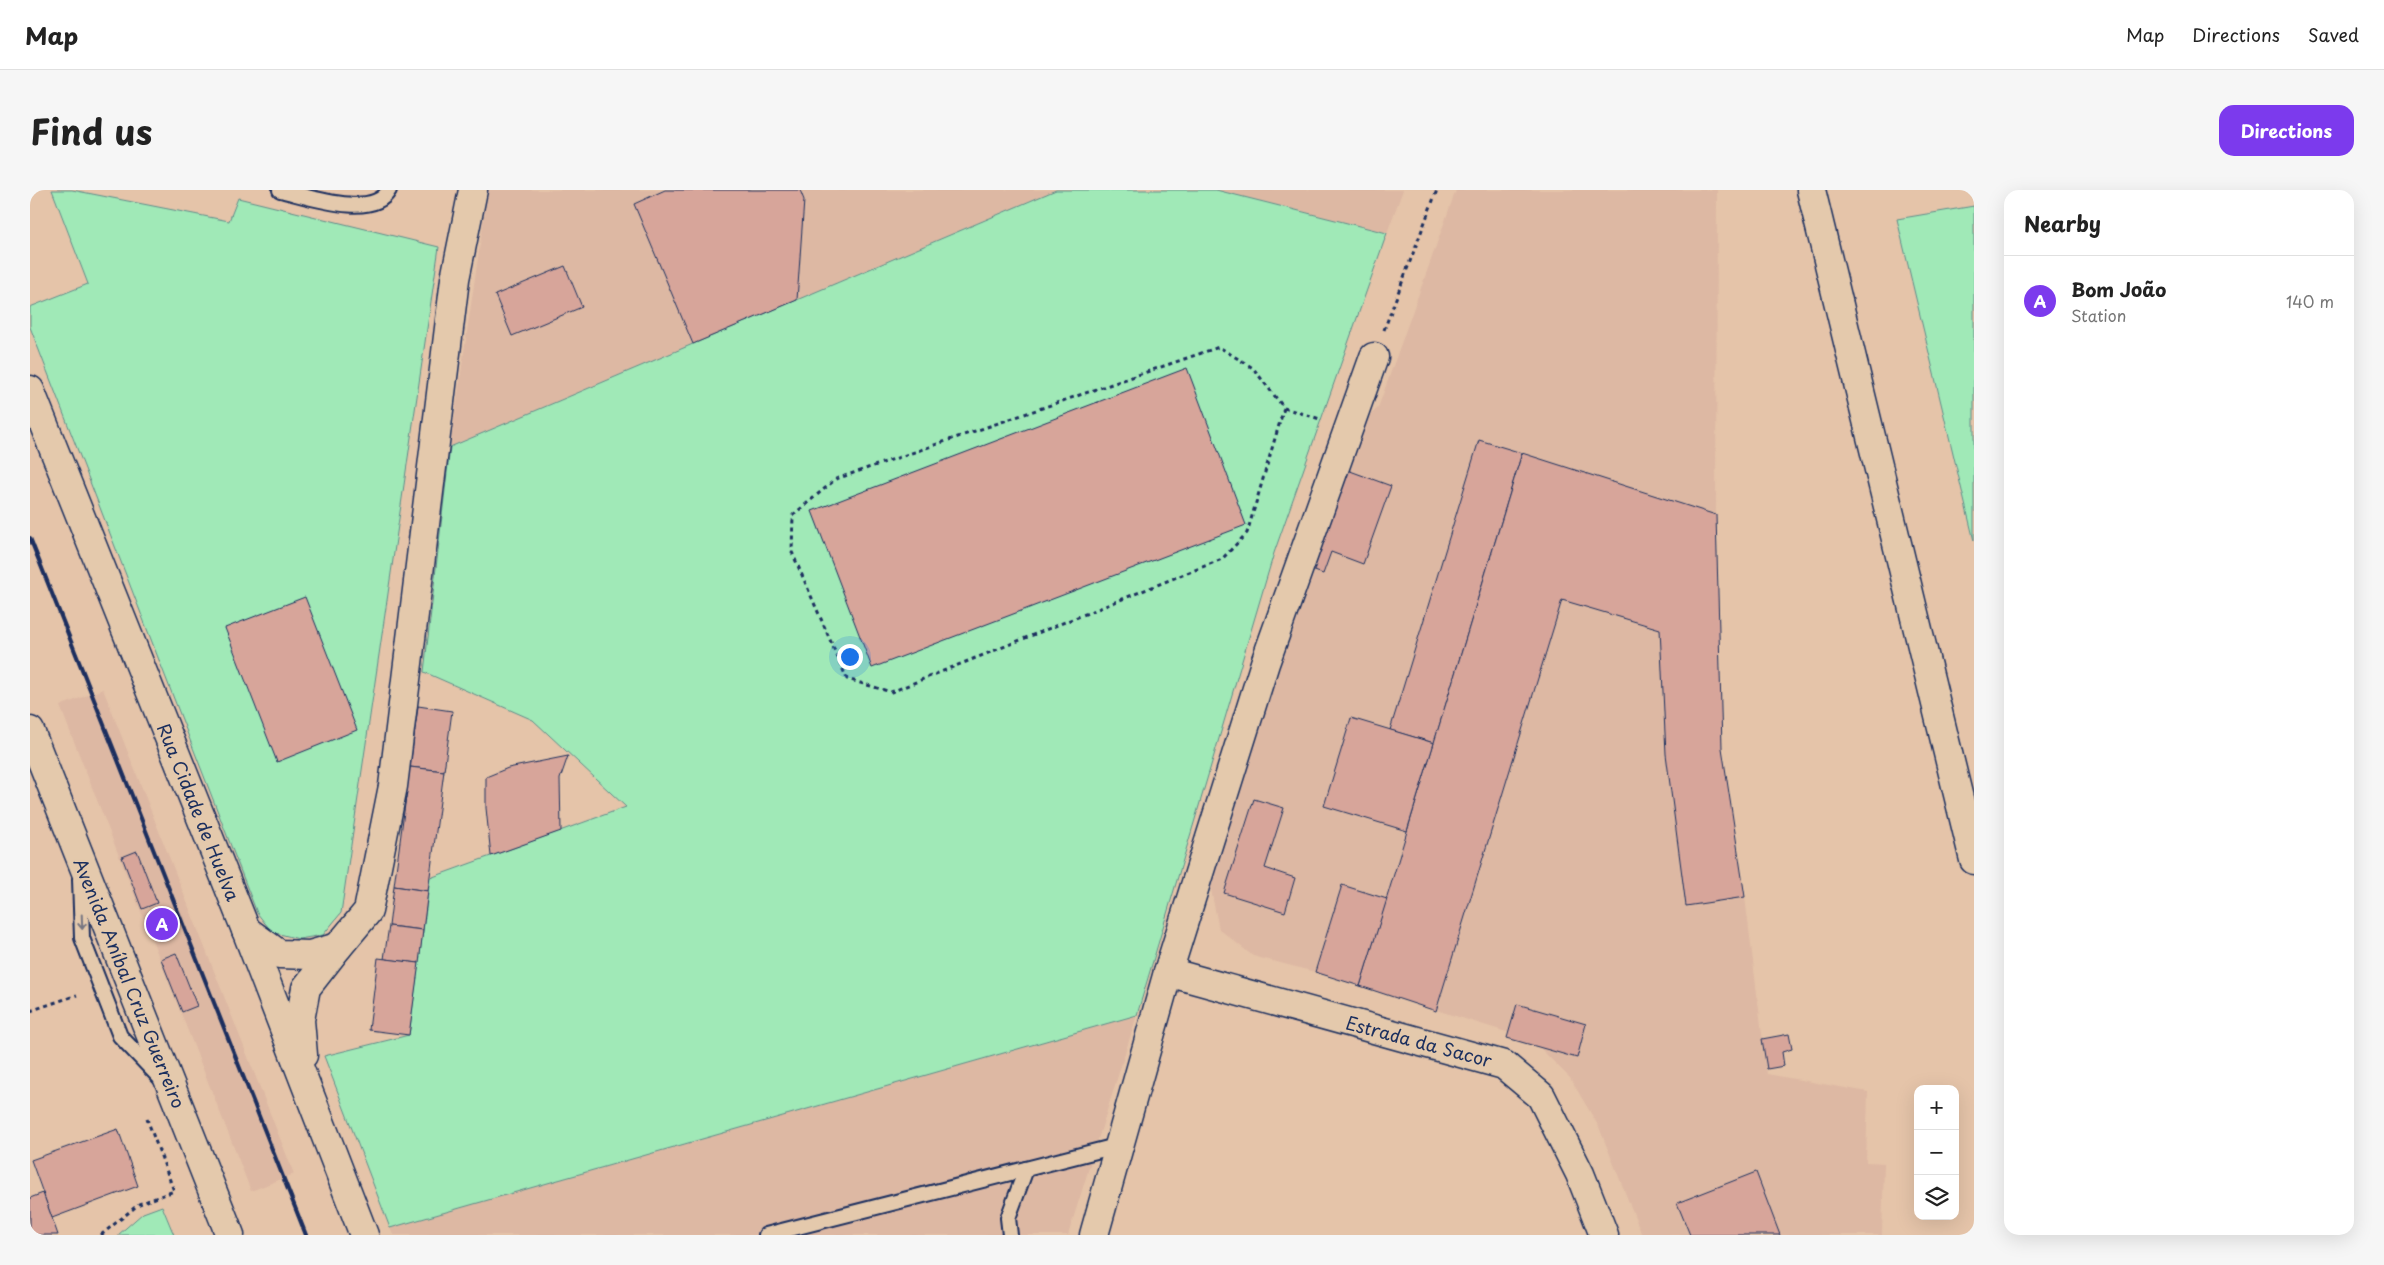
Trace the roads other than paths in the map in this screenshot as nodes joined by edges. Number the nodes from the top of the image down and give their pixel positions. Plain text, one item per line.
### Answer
1 (280, 190) edge
2 (389, 190) edge
3 (473, 190) edge
4 (1811, 190) edge
5 (1374, 357) road end
6 (30, 390) edge
7 (30, 731) edge
8 (80, 856) junction
9 (1974, 860) edge
10 (246, 930) junction
11 (338, 947) junction
12 (1168, 972) junction
13 (305, 1081) junction
14 (174, 1092) junction
15 (1120, 1145) junction
16 (1026, 1169) junction
17 (230, 1235) edge
18 (364, 1235) edge
19 (766, 1235) edge
20 (1010, 1235) edge
21 (1094, 1235) edge
22 (1604, 1235) edge

1 - 2 lane
3 - 11 street
4 - 9 street
5 - 12 street
6 - 10 street, Rua Cidade de Huelva
7 - 8 street, Avenida Aníbal Cruz Guerreiro
8 - 14 street, Avenida Aníbal Cruz Guerreiro
8 -> 14 lane
10 - 11 street
10 - 13 street, Rua Cidade de Huelva
11 - 13 street
12 - 15 street
12 - 22 street, Estrada da Sacor
13 - 18 street, Rua Cidade de Huelva
14 - 17 street, Avenida Aníbal Cruz Guerreiro
15 - 16 lane
15 - 21 street
16 - 19 lane
16 - 20 lane

